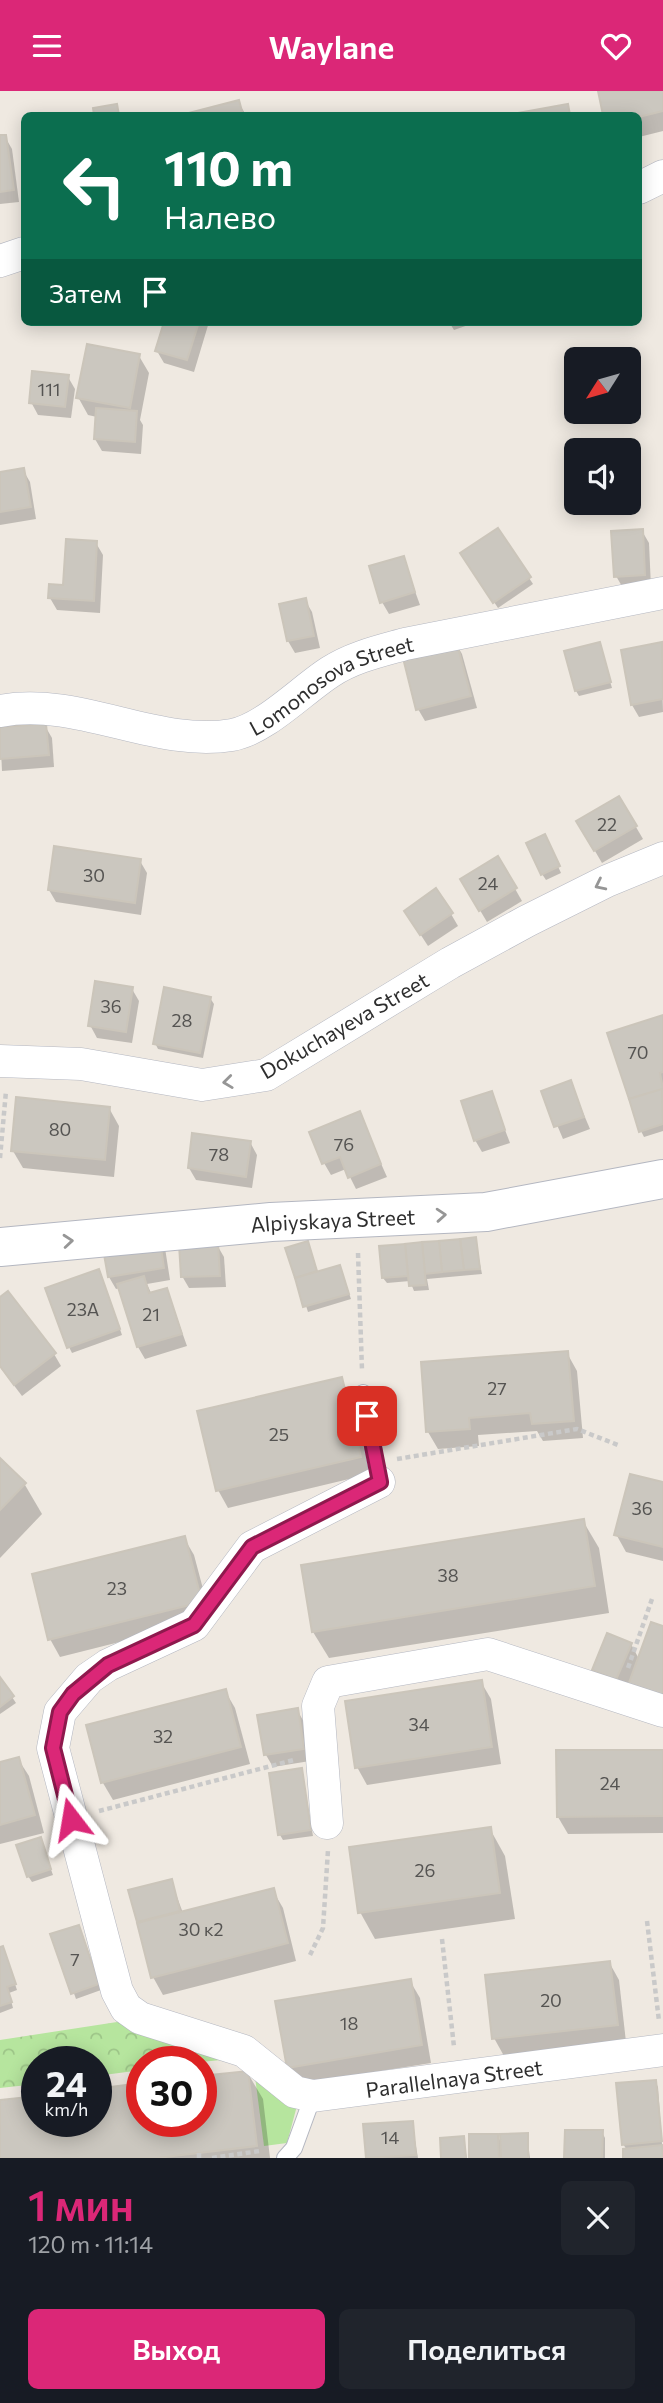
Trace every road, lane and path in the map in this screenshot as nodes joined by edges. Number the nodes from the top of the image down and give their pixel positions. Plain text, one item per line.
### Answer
1 (663, 176) edge
2 (642, 186) edge
3 (21, 254) edge
4 (0, 261) edge
5 (663, 593) edge
6 (0, 711) edge
7 (663, 858) edge
8 (3, 1076) edge
9 (0, 1158) edge
10 (663, 1179) edge
11 (357, 1220) junction
12 (0, 1247) edge
13 (363, 1393) joint
14 (618, 1445) dead end
15 (377, 1472) junction
16 (652, 1599) dead end
17 (618, 1695) junction
18 (663, 1711) edge
19 (321, 1752) junction
20 (71, 1819) junction
21 (327, 1823) joint
22 (647, 1921) dead end
23 (442, 1939) dead end
24 (310, 1955) dead end
25 (663, 2050) edge
26 (458, 2075) junction
27 (313, 2096) junction
28 (260, 2151) dead end
29 (212, 2158) edge
30 (285, 2158) edge

1 - 2 street
3 - 4 street
5 - 6 street, Lomonosova Street
7 -> 8 street, Dokuchayeva Street
8 - 9 path
11 -> 10 street, Alpiyskaya Street
12 -> 11 street, Alpiyskaya Street
11 - 13 path
13 - 15 lane
14 - 15 path
15 - 20 street
16 - 17 path
17 - 18 street
17 - 19 street
19 - 20 path
19 - 21 street
20 - 27 street
21 - 24 path
22 - 25 path
23 - 26 path
25 - 26 street, Parallelnaya Street
26 - 27 street, Parallelnaya Street
27 - 30 lane
28 - 29 path

